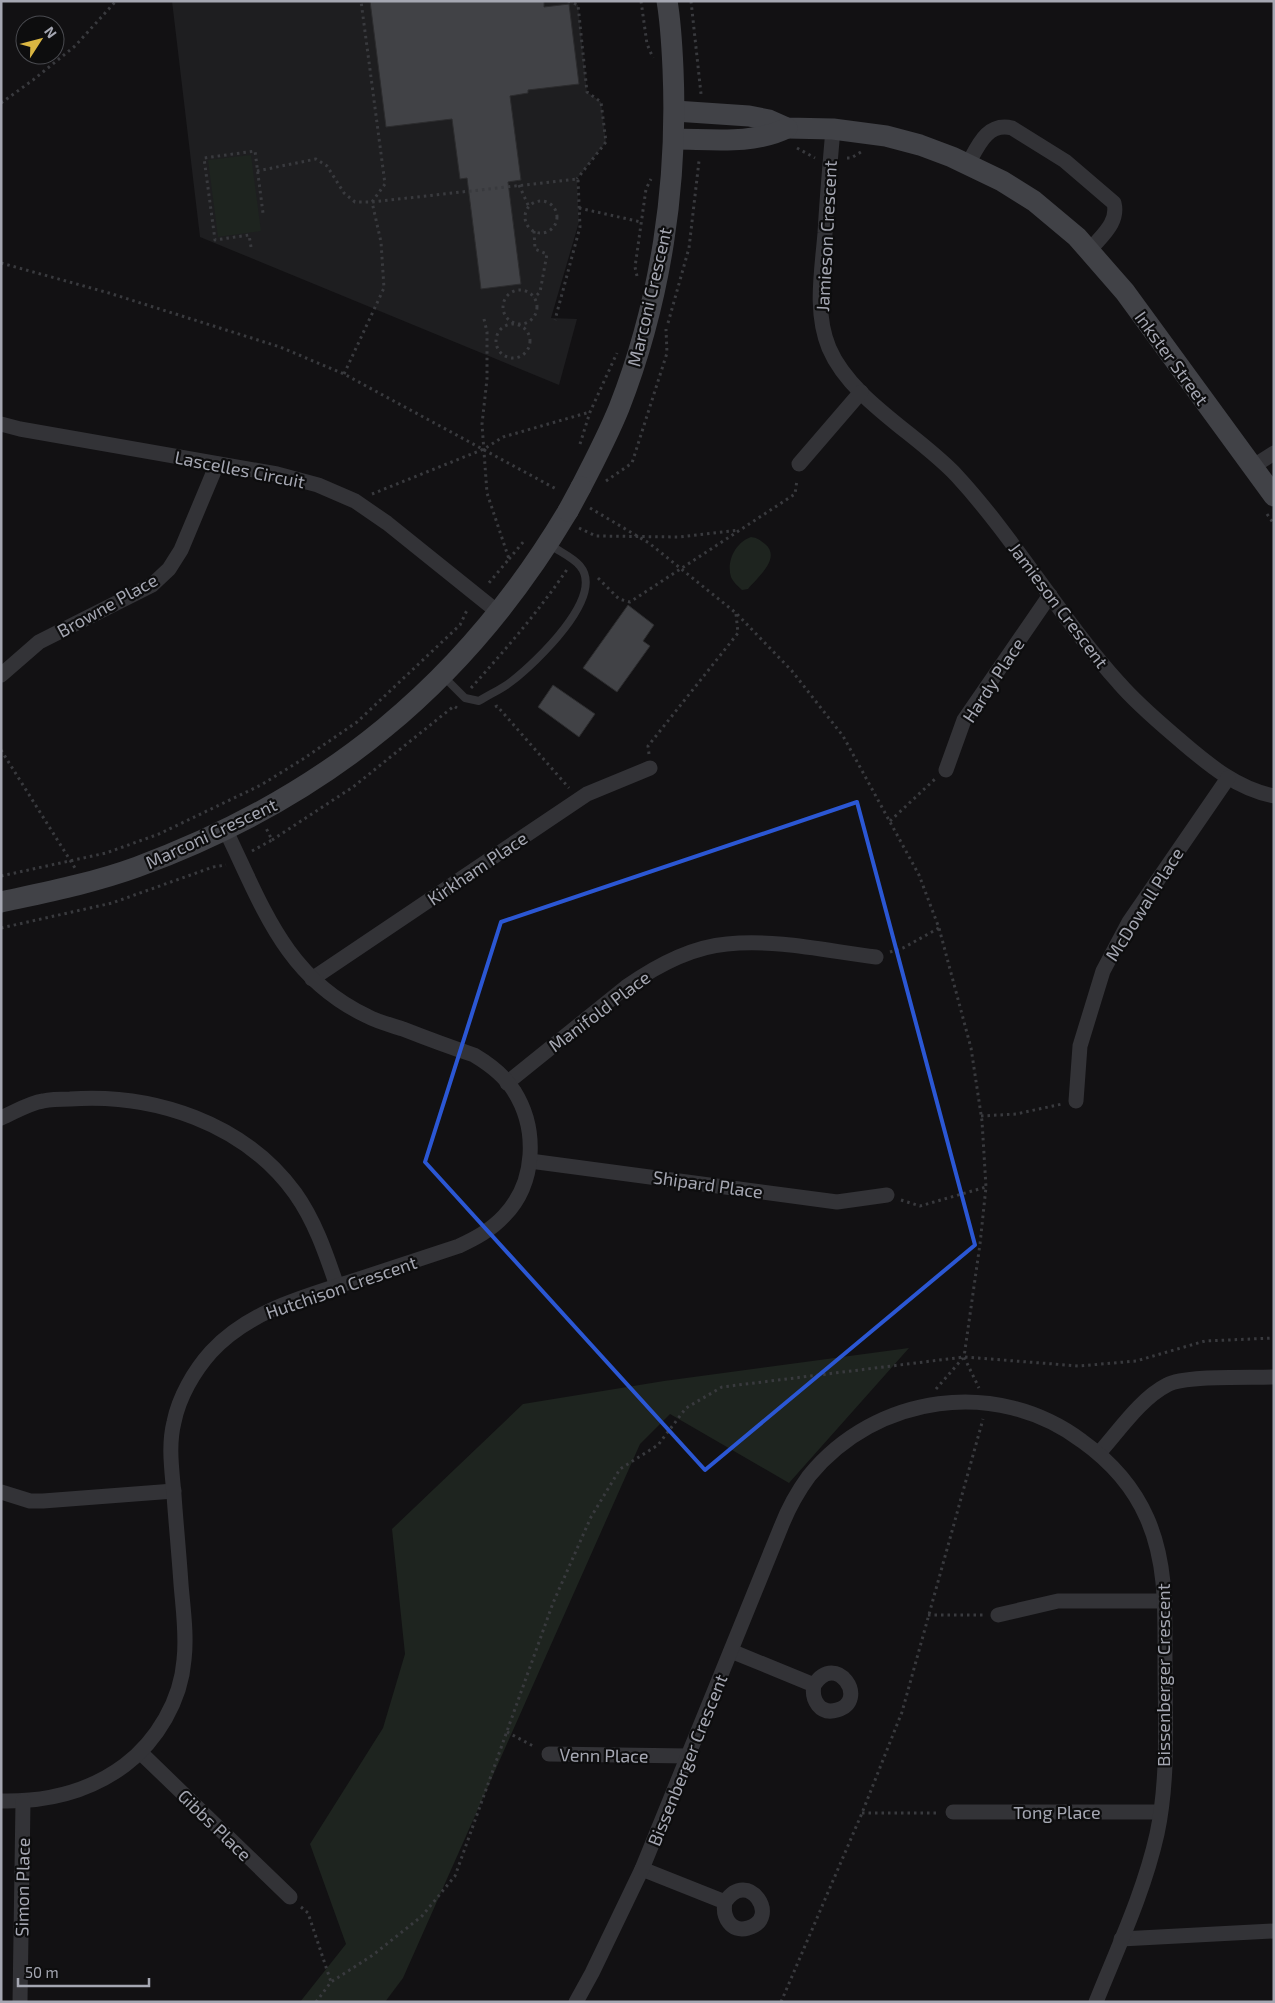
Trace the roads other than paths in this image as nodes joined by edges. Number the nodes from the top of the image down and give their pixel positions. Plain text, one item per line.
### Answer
1 (668, 1) edge
2 (675, 111) junction
3 (786, 128) junction
4 (832, 129) junction
5 (674, 140) junction
6 (968, 164) junction
7 (1090, 250) junction
8 (861, 392) junction
9 (1, 424) edge
10 (1274, 453) edge
11 (217, 464) junction
12 (799, 464) road end
13 (1252, 467) junction
14 (1268, 502) edge
15 (548, 544) junction
16 (1050, 595) junction
17 (499, 613) junction
18 (1, 676) edge
19 (443, 676) junction
20 (650, 768) road end
21 (946, 770) road end
22 (1228, 778) junction
23 (1274, 796) edge
24 (226, 831) junction
25 (1, 902) edge
26 (876, 957) road end
27 (312, 979) junction
28 (508, 1082) junction
29 (1076, 1101) road end
30 (1, 1118) edge
31 (530, 1161) junction
32 (887, 1195) road end
33 (337, 1286) junction
34 (1274, 1377) edge
35 (1099, 1453) junction
36 (174, 1491) junction
37 (1, 1492) edge
38 (1165, 1601) junction
39 (998, 1614) road end
40 (731, 1651) junction
41 (814, 1685) dead end
42 (140, 1753) junction
43 (549, 1754) road end
44 (688, 1756) junction
45 (1, 1801) edge
46 (24, 1802) junction
47 (953, 1812) road end
48 (1160, 1812) junction
49 (642, 1869) junction
50 (290, 1897) road end
51 (725, 1902) dead end
52 (1274, 1931) edge
53 (1121, 1938) junction
54 (20, 2002) edge
55 (576, 2002) edge
56 (1096, 2002) edge

1 - 2 street, Marconi Crescent
2 - 3 street, Inkster Street
2 - 5 street, Marconi Crescent
3 - 4 street, Inkster Street
3 - 5 street, Inkster Street
4 - 6 street, Inkster Street
4 - 8 street, Jamieson Crescent
5 - 15 street, Marconi Crescent
6 - 7 street, Inkster Street
6 - 7 street
7 - 13 street, Inkster Street
8 - 12 street
8 - 16 street, Jamieson Crescent
9 - 11 street, Lascelles Circuit
10 - 13 street
11 - 17 street, Lascelles Circuit
11 - 18 street, Browne Place
13 - 14 street, Inkster Street
15 - 17 street, Marconi Crescent
15 - 19 lane
16 - 21 street, Hardy Place
16 - 22 street, Jamieson Crescent
17 - 19 street, Marconi Crescent
19 - 24 street, Marconi Crescent
20 - 27 street, Kirkham Place
22 - 23 street, Jamieson Crescent
22 - 29 street, McDowall Place
24 - 25 street, Marconi Crescent
24 - 27 street, Hutchison Crescent
26 - 28 street, Manifold Place
27 - 28 street, Hutchison Crescent
28 - 31 street, Hutchison Crescent
30 - 33 street
31 - 32 street, Shipard Place
31 - 33 street, Hutchison Crescent
33 - 36 street, Hutchison Crescent
34 - 35 street
35 - 38 street, Bissenberger Crescent
35 - 40 street, Bissenberger Crescent
36 - 37 street
36 - 42 street, Hutchison Crescent
38 - 39 street
38 - 48 street, Bissenberger Crescent
40 - 41 street, Bissenberger Crescent
40 - 44 street, Bissenberger Crescent
42 - 46 street, Hutchison Crescent
42 - 50 street, Gibbs Place
43 - 44 street, Venn Place
44 - 49 street, Bissenberger Crescent
45 - 46 street, Hutchison Crescent
46 - 54 street, Simon Place
47 - 48 street, Tong Place
48 - 53 street, Bissenberger Crescent
49 - 51 street, Bissenberger Crescent
49 - 55 street, Bissenberger Crescent
52 - 53 street
53 - 56 street, Bissenberger Crescent

